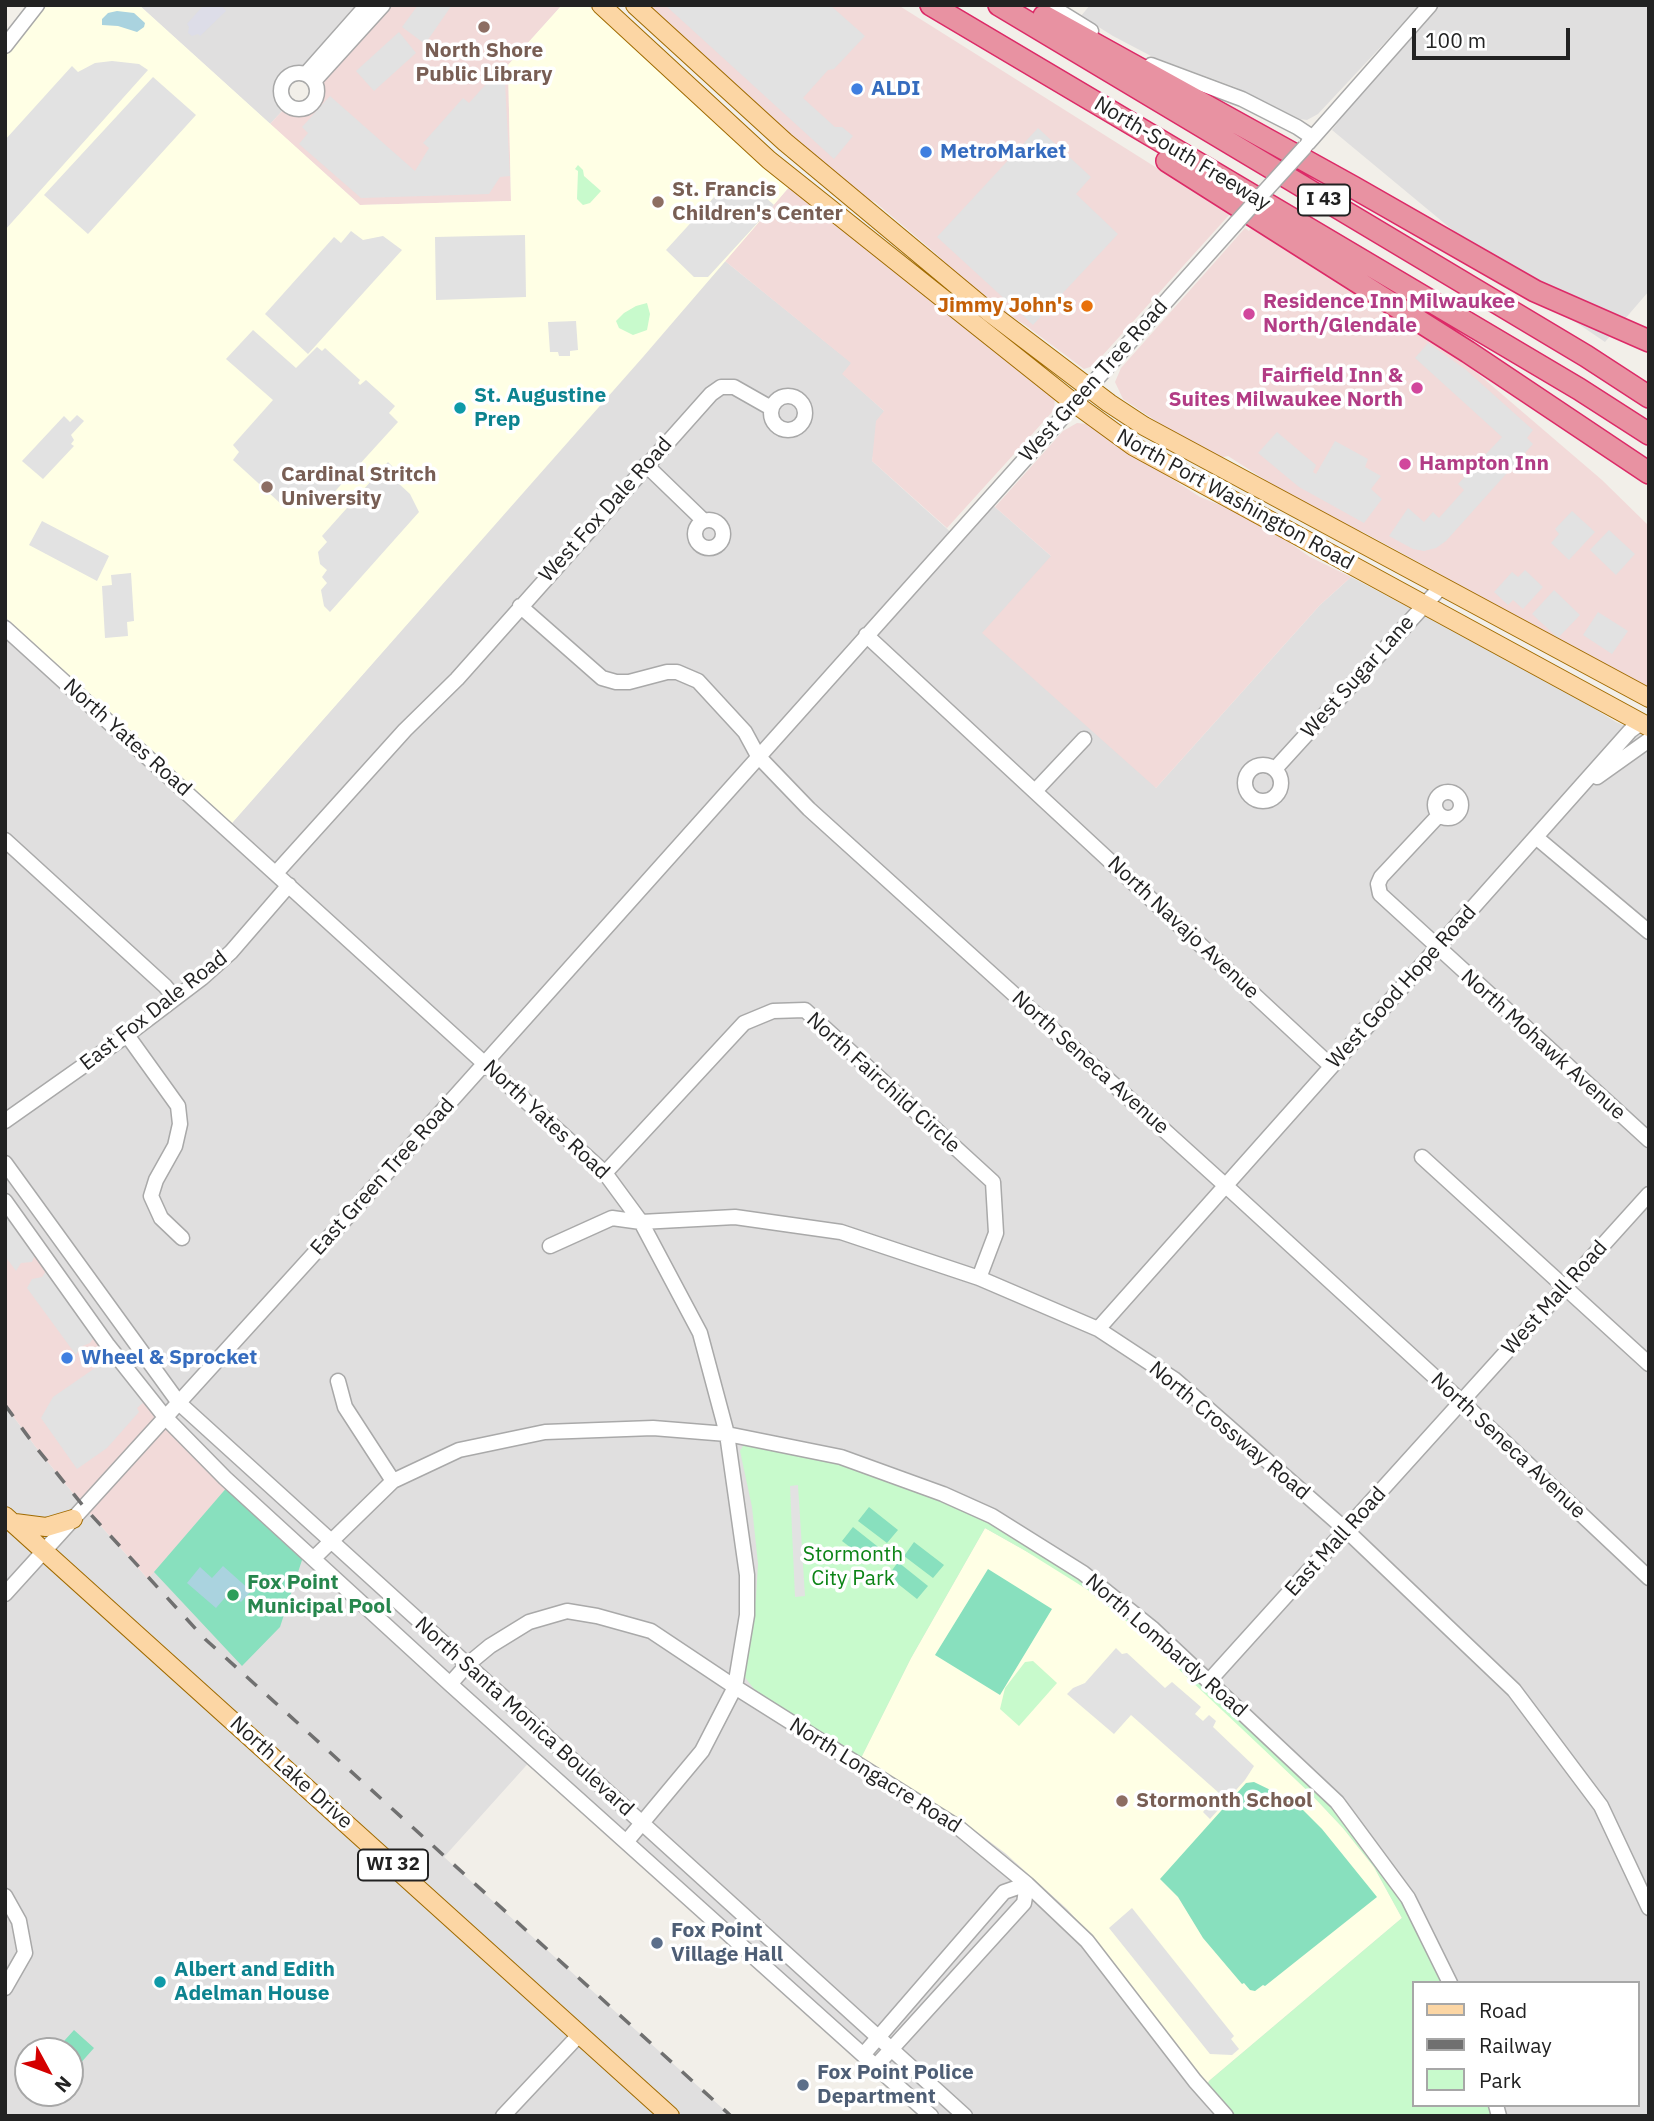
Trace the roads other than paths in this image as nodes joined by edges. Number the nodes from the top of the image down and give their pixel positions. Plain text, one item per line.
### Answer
1 (37, 5) edge
2 (367, 5) edge
3 (383, 5) edge
4 (601, 5) edge
5 (635, 5) edge
6 (931, 5) edge
7 (999, 5) edge
8 (1023, 5) edge
9 (1049, 5) edge
10 (1430, 5) edge
11 (5, 46) edge
12 (1007, 51) junction
13 (1308, 142) junction
14 (1649, 341) edge
15 (1088, 388) junction
16 (1649, 397) edge
17 (1074, 402) junction
18 (771, 408) dead end
19 (1144, 426) junction
20 (1649, 435) edge
21 (1133, 446) junction
22 (646, 465) junction
23 (1649, 472) edge
24 (704, 521) dead end
25 (1365, 545) junction
26 (1350, 565) junction
27 (1441, 587) junction
28 (1424, 605) junction
29 (520, 606) junction
30 (5, 628) edge
31 (866, 635) junction
32 (1649, 698) edge
33 (1646, 722) edge
34 (1084, 739) dead end
35 (1649, 740) edge
36 (758, 756) junction
37 (1275, 769) dead end
38 (1036, 790) junction
39 (1579, 790) junction
40 (1439, 815) dead end
41 (1537, 838) junction
42 (5, 841) edge
43 (276, 873) junction
44 (289, 885) junction
45 (1649, 933) edge
46 (1437, 949) junction
47 (175, 998) junction
48 (127, 1035) junction
49 (485, 1063) junction
50 (1331, 1066) junction
51 (5, 1121) edge
52 (1649, 1140) edge
53 (1422, 1157) dead end
54 (5, 1163) edge
55 (605, 1173) junction
56 (1226, 1186) junction
57 (1649, 1194) edge
58 (5, 1201) edge
59 (641, 1222) junction
60 (182, 1238) dead end
61 (550, 1246) dead end
62 (979, 1278) junction
63 (1565, 1287) junction
64 (1098, 1329) junction
65 (1649, 1364) edge
66 (338, 1381) dead end
67 (1462, 1402) junction
68 (178, 1403) junction
69 (165, 1418) junction
70 (727, 1434) junction
71 (241, 1460) junction
72 (225, 1478) junction
73 (393, 1480) junction
74 (73, 1519) junction
75 (9, 1520) edge
76 (1346, 1530) junction
77 (330, 1540) junction
78 (45, 1551) junction
79 (313, 1558) junction
80 (1649, 1578) edge
81 (5, 1594) edge
82 (467, 1665) junction
83 (1209, 1681) junction
84 (450, 1684) junction
85 (735, 1687) junction
86 (571, 1759) junction
87 (555, 1777) junction
88 (643, 1824) junction
89 (627, 1841) junction
90 (1027, 1884) junction
91 (5, 1896) edge
92 (1649, 1908) edge
93 (810, 1976) junction
94 (1449, 1981) edge
95 (5, 1988) edge
96 (794, 1992) junction
97 (842, 2005) junction
98 (827, 2022) junction
99 (580, 2034) junction
100 (878, 2038) junction
101 (891, 2050) junction
102 (863, 2055) junction
103 (876, 2066) junction
104 (951, 2103) junction
105 (503, 2116) edge
106 (670, 2116) edge
107 (931, 2116) edge
108 (940, 2116) edge
109 (965, 2116) edge
110 (1226, 2116) edge

1 - 11 street
2 - 3 street
4 - 17 main road, North Port Washington Road
5 - 15 main road, North Port Washington Road
6 - 12 highway, North-South Freeway / I 43
7 - 16 highway, North-South Freeway / I 43
8 - 14 highway
9 - 13 street
10 - 13 street, West Green Tree Road
12 - 20 highway, North-South Freeway / I 43
12 - 23 highway
13 - 15 street, West Green Tree Road, bridge
15 - 17 street, West Green Tree Road
15 - 19 main road, North Port Washington Road
17 - 21 main road, North Port Washington Road
17 - 31 street, West Green Tree Road
18 - 22 street, West Fox Dale Road
19 - 21 main road
19 - 25 main road, North Port Washington Road
21 - 26 main road, North Port Washington Road
22 - 24 street
22 - 29 street, West Fox Dale Road
25 - 26 main road
25 - 27 main road, North Port Washington Road
26 - 28 main road, North Port Washington Road
27 - 28 street, West Sugar Lane
27 - 32 main road, North Port Washington Road
28 - 33 main road, North Port Washington Road
28 - 37 street, West Sugar Lane
29 - 36 street, North Seneca Avenue
29 - 43 street, West Fox Dale Road
30 - 43 street, North Yates Road
31 - 36 street, West Green Tree Road
31 - 38 street, North Navajo Avenue
33 - 39 street, West Good Hope Road
34 - 38 street
35 - 39 street, West Good Hope Road
36 - 49 street, East Green Tree Road
36 - 56 street, North Seneca Avenue
38 - 50 street, North Navajo Avenue
39 - 41 street, West Good Hope Road
40 - 46 street, North Mohawk Avenue
41 - 45 street
41 - 46 street, West Good Hope Road
42 - 47 street
43 - 44 street, North Yates Road
44 - 47 street, East Fox Dale Road
44 - 49 street, North Yates Road
46 - 50 street, West Good Hope Road
46 - 52 street, North Mohawk Avenue
47 - 48 street, East Fox Dale Road
48 - 51 street, East Fox Dale Road
48 - 60 street
49 - 55 street, North Yates Road
49 - 68 street, East Green Tree Road
50 - 56 street, West Good Hope Road
53 - 63 street
54 - 68 street, North Santa Monica Boulevard
55 - 59 street, North Yates Road
55 - 62 street, North Fairchild Circle
56 - 64 street, West Good Hope Road
56 - 67 street, North Seneca Avenue
57 - 63 street, West Mall Road
58 - 69 street, North Santa Monica Boulevard
59 - 61 street, North Crossway Road
59 - 62 street, North Crossway Road
59 - 70 street, North Yates Road
62 - 64 street, North Crossway Road
63 - 65 street
63 - 67 street, West Mall Road
64 - 76 street, North Crossway Road
66 - 73 street
67 - 76 street, East Mall Road
67 - 80 street, North Seneca Avenue
68 - 69 street, East Green Tree Road
68 - 71 street, North Santa Monica Boulevard
69 - 72 street, North Santa Monica Boulevard
69 - 74 street, East Green Tree Road
70 - 73 street, North Lombardy Road
70 - 83 street, North Lombardy Road
70 - 85 street, North Yates Road
71 - 72 street
71 - 77 street, North Santa Monica Boulevard
72 - 79 street, North Santa Monica Boulevard
73 - 77 street, North Lombardy Road
74 - 75 main road
74 - 78 street, East Green Tree Road
75 - 78 main road, North Lake Drive / WI 32
76 - 83 street, East Mall Road
76 - 92 street, North Crossway Road
77 - 79 street, North Lombardy Road
77 - 82 street, North Santa Monica Boulevard
78 - 81 street, East Green Tree Road
78 - 99 main road, North Lake Drive / WI 32
79 - 84 street, North Santa Monica Boulevard
82 - 84 street, North Longacre Road
82 - 85 street, North Longacre Road
82 - 86 street, North Santa Monica Boulevard
83 - 94 street, North Lombardy Road
84 - 87 street, North Santa Monica Boulevard
85 - 88 street, North Yates Road
85 - 90 street, North Longacre Road
86 - 87 street
86 - 88 street, North Santa Monica Boulevard
87 - 89 street, North Santa Monica Boulevard
88 - 89 street, North Yates Road
88 - 93 street, North Santa Monica Boulevard
89 - 96 street, North Santa Monica Boulevard
90 - 100 street
90 - 101 street
90 - 110 street, North Longacre Road
91 - 95 street
93 - 96 street
93 - 97 street, North Santa Monica Boulevard
96 - 98 street, North Santa Monica Boulevard
97 - 98 street
97 - 100 street, North Santa Monica Boulevard
98 - 102 street, North Santa Monica Boulevard
99 - 105 street
99 - 106 main road, North Lake Drive / WI 32
100 - 101 street, North Santa Monica Boulevard
100 - 102 street
101 - 103 street
101 - 104 street, North Santa Monica Boulevard
102 - 103 street, North Santa Monica Boulevard
103 - 107 street, North Santa Monica Boulevard
104 - 108 street
104 - 109 street, North Santa Monica Boulevard

